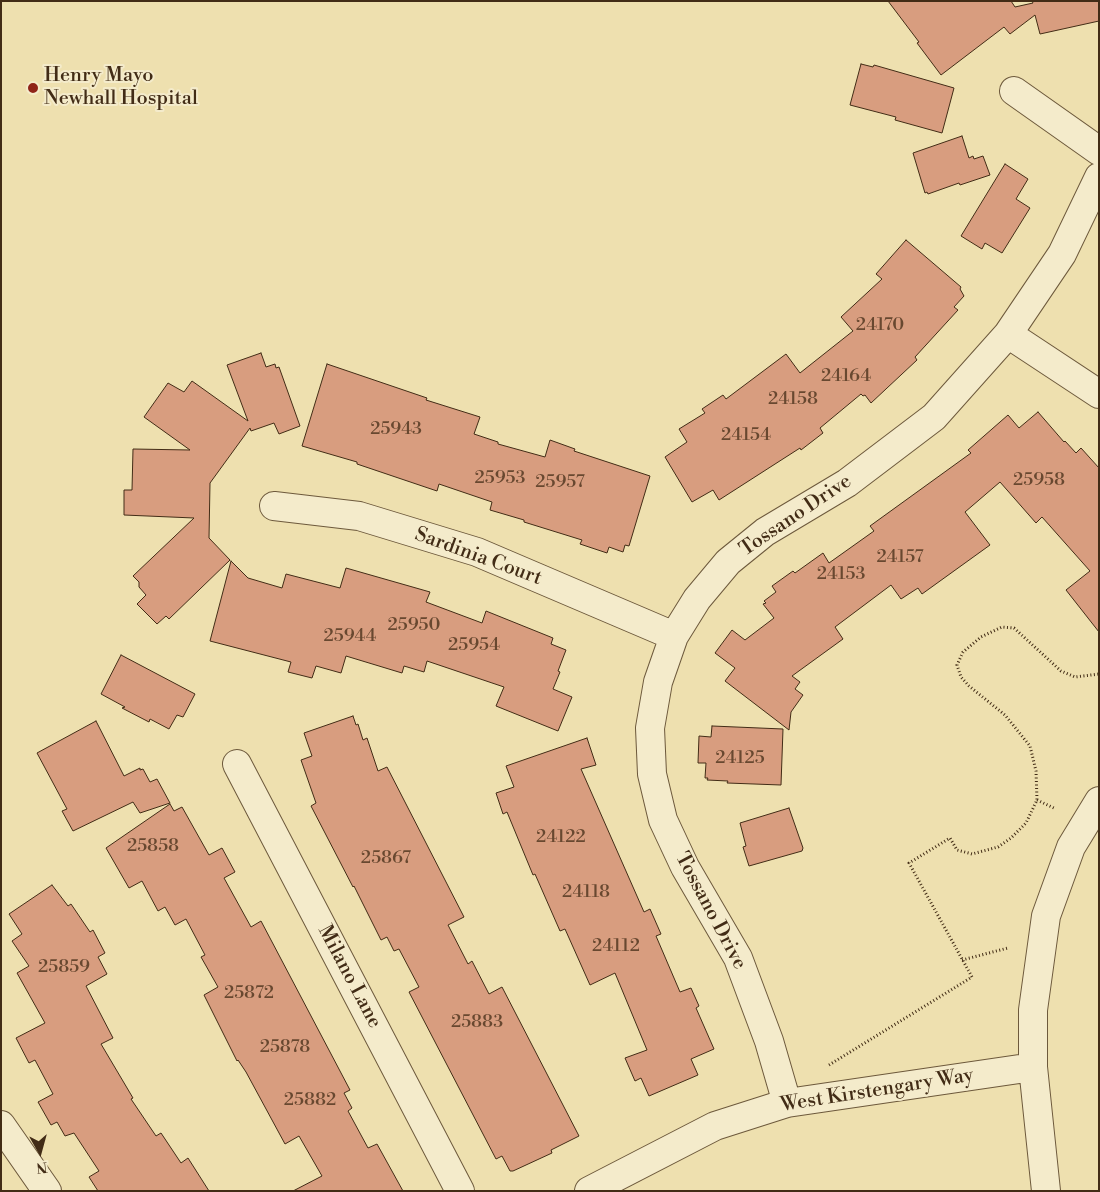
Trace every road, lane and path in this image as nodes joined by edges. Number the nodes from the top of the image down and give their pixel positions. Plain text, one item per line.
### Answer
1 (1014, 91) dead end
2 (1099, 151) edge
3 (1099, 177) edge
4 (1008, 334) junction
5 (1099, 394) edge
6 (274, 506) dead end
7 (674, 636) junction
8 (1099, 674) edge
9 (237, 764) dead end
10 (1037, 800) junction
11 (1099, 801) edge
12 (1056, 809) dead end
13 (1008, 948) dead end
14 (962, 960) junction
15 (829, 1066) dead end
16 (1033, 1067) junction
17 (787, 1103) junction
18 (1, 1125) edge
19 (46, 1191) edge
20 (460, 1191) edge
21 (589, 1191) edge
22 (1046, 1191) edge

1 - 2 street
3 - 4 street, Tossano Drive
4 - 5 street
4 - 7 street, Tossano Drive
6 - 7 street, Sardinia Court
7 - 17 street, Tossano Drive
8 - 10 path
9 - 20 street, Milano Lane
10 - 12 path
10 - 14 path
11 - 16 street
13 - 14 path
14 - 15 path
16 - 17 street, West Kirstengary Way
16 - 22 street
17 - 21 street, West Kirstengary Way
18 - 19 street

